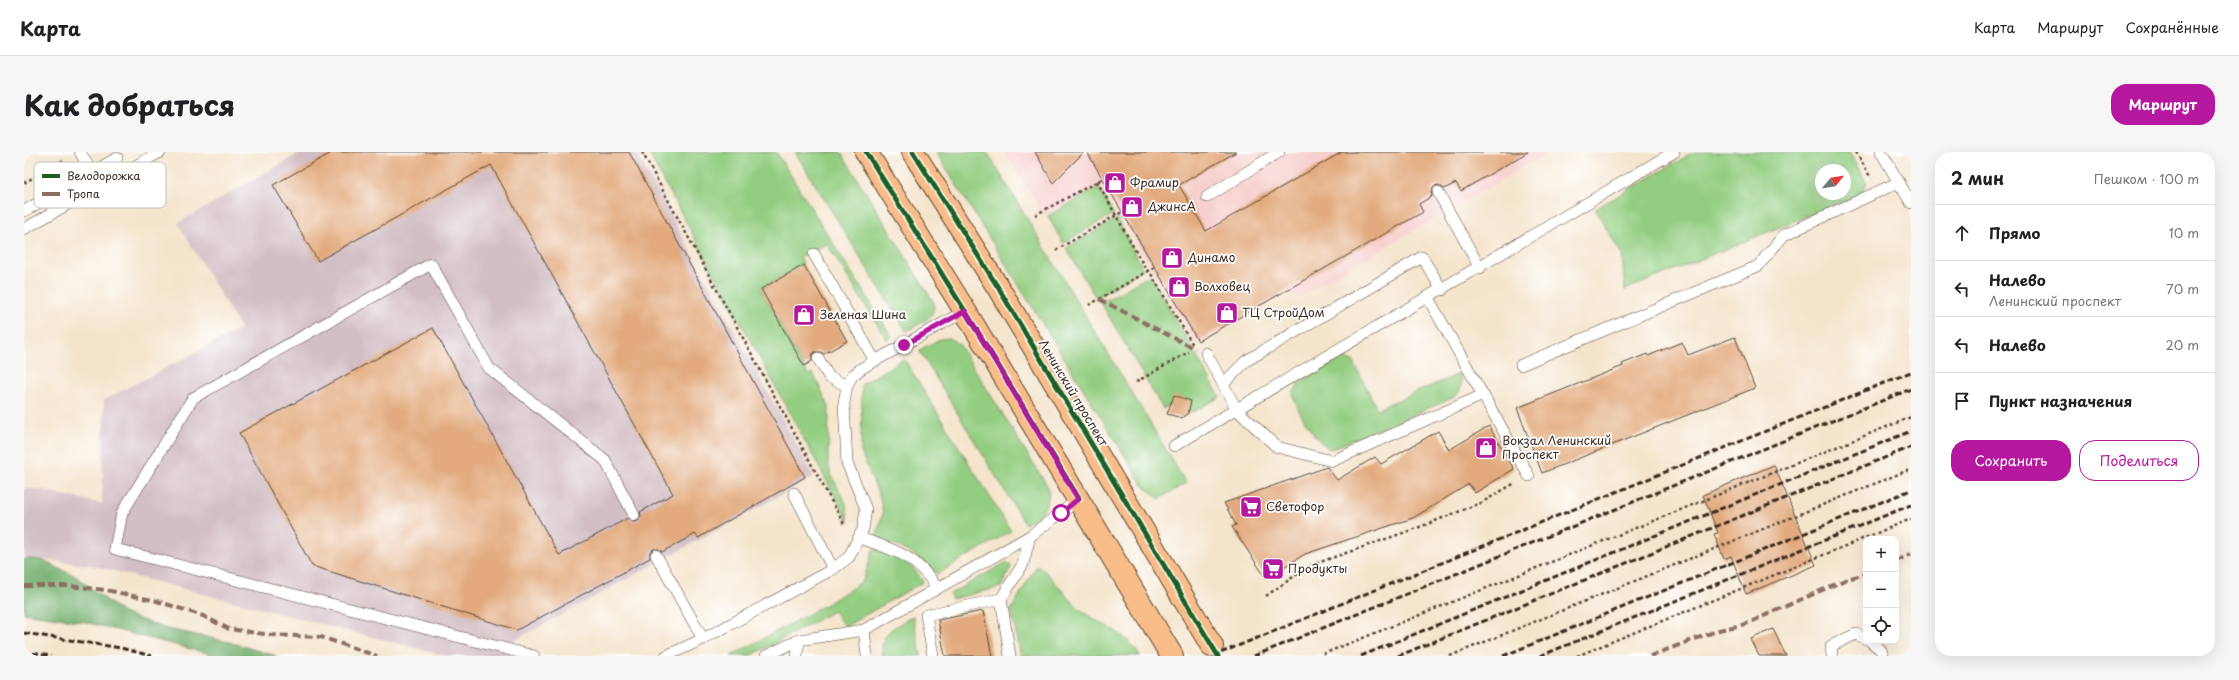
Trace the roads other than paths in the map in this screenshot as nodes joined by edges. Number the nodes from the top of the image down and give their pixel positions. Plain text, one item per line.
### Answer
1 (160, 152) edge
2 (866, 152) edge
3 (913, 152) edge
4 (1279, 152) edge
5 (1674, 152) edge
6 (1881, 152) edge
7 (75, 154) edge
8 (117, 158) dead end
9 (82, 162) edge
10 (110, 162) edge
11 (142, 162) edge
12 (1899, 182) junction
13 (1438, 192) dead end
14 (1207, 197) dead end
15 (1911, 203) edge
16 (34, 206) edge
17 (61, 208) edge
18 (24, 212) edge
19 (24, 229) edge
20 (814, 254) dead end
21 (1480, 268) junction
22 (1442, 290) junction
23 (1428, 298) junction
24 (965, 311) junction
25 (1206, 353) dead end
26 (818, 358) dead end
27 (875, 360) junction
28 (1521, 365) dead end
29 (1223, 384) junction
30 (847, 386) junction
31 (1483, 394) junction
32 (1238, 410) junction
33 (1174, 446) dead end
34 (1529, 476) road end
35 (794, 493) dead end
36 (1078, 499) junction
37 (634, 515) dead end
38 (862, 534) junction
39 (1030, 536) junction
40 (656, 555) dead end
41 (833, 569) junction
42 (937, 588) junction
43 (1000, 599) junction
44 (864, 630) junction
45 (1863, 638) edge
46 (703, 639) junction
47 (799, 640) junction
48 (1874, 644) edge
49 (1212, 646) dead end
50 (534, 656) edge
51 (666, 656) edge
52 (766, 656) edge
53 (797, 656) edge
54 (867, 656) edge
55 (933, 656) edge
56 (1010, 656) edge
57 (1172, 656) edge
58 (1832, 656) edge
59 (1883, 656) edge

1 - 11 lane
2 - 24 main road
3 - 49 main road, Ленинский проспект
4 - 14 lane
5 - 21 lane
6 - 12 lane
7 - 9 lane
8 - 10 lane
12 - 15 lane
12 - 28 lane
13 - 21 lane
16 - 18 lane
17 - 19 lane
20 - 27 lane
21 - 22 lane
22 - 23 lane
22 - 29 lane
23 - 31 lane
23 - 32 lane
24 - 27 lane
24 - 36 main road
25 - 29 lane
26 - 30 lane
27 - 30 lane
29 - 32 lane
30 - 38 lane
31 - 32 lane
31 - 34 lane
32 - 33 lane
35 - 41 lane
36 - 39 lane
36 - 57 main road
37 - 50 lane
38 - 41 lane
38 - 42 lane
39 - 42 lane
39 - 43 lane
40 - 46 lane
41 - 46 lane
42 - 44 lane
43 - 55 lane
43 - 56 lane
44 - 47 lane
44 - 54 lane
45 - 58 lane
46 - 51 lane
47 - 52 lane
47 - 53 lane
48 - 59 lane

